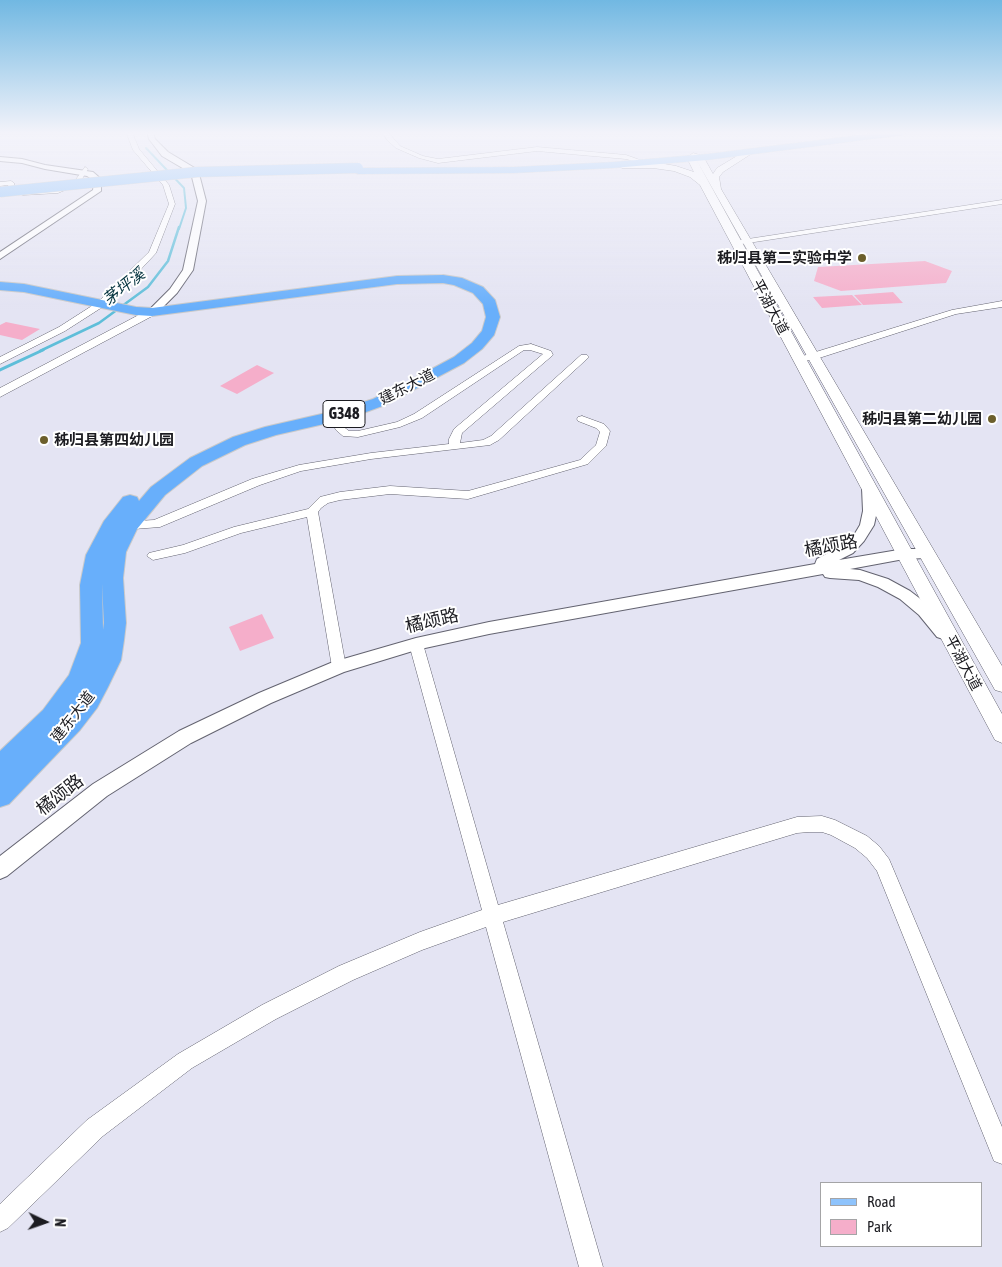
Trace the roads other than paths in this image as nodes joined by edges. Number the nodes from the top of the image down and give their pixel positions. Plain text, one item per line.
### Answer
1 (16, 191) edge
2 (20, 191) edge
3 (56, 191) edge
4 (95, 191) edge
5 (168, 191) edge
6 (200, 191) edge
7 (712, 191) edge
8 (0, 193) edge
9 (1002, 202) edge
10 (741, 242) junction
11 (0, 256) edge
12 (0, 286) edge
13 (0, 290) edge
14 (1000, 306) edge
15 (101, 307) junction
16 (140, 314) junction
17 (584, 357) dead end
18 (806, 358) junction
19 (0, 361) edge
20 (0, 392) edge
21 (331, 413) junction
22 (582, 419) dead end
23 (456, 447) junction
24 (869, 488) junction
25 (312, 512) junction
26 (111, 526) junction
27 (129, 526) junction
28 (926, 553) junction
29 (904, 554) junction
30 (153, 556) dead end
31 (790, 574) junction
32 (416, 644) junction
33 (958, 654) junction
34 (339, 668) junction
35 (1002, 684) edge
36 (1002, 734) edge
37 (0, 768) edge
38 (0, 795) edge
39 (0, 869) edge
40 (492, 916) junction
41 (1002, 1153) edge
42 (0, 1220) edge
43 (592, 1267) edge

1 - 3 street
2 - 8 main road, bridge
4 - 11 street
5 - 15 street
6 - 16 street
7 - 10 main road, 平湖大道
9 - 10 street
10 - 18 main road, 平湖大道
12 - 15 highway, 建东大道 / G348
13 - 15 highway, 建东大道 / G348
14 - 18 street
15 - 16 highway, 建东大道 / G348
15 - 19 street
16 - 20 main road
16 - 21 highway, 建东大道 / G348
17 - 23 street
18 - 24 main road, 平湖大道
18 - 28 main road, 平湖大道
21 - 23 street
21 - 26 highway, 建东大道 / G348
21 - 27 highway, 建东大道 / G348
22 - 25 street
23 - 27 street
24 - 29 main road, 平湖大道
24 - 31 street
25 - 30 street
25 - 34 street
26 - 27 street
26 - 37 highway, 建东大道 / G348
27 - 38 highway, 建东大道 / G348
28 - 29 street, 橘颂路
28 - 35 main road, 平湖大道
29 - 31 street, 橘颂路
29 - 33 main road, 平湖大道
31 - 32 street, 橘颂路
31 - 33 street
32 - 34 street, 橘颂路
32 - 40 street
33 - 36 main road, 平湖大道
34 - 39 street, 橘颂路
40 - 41 street
40 - 42 street
40 - 43 street

